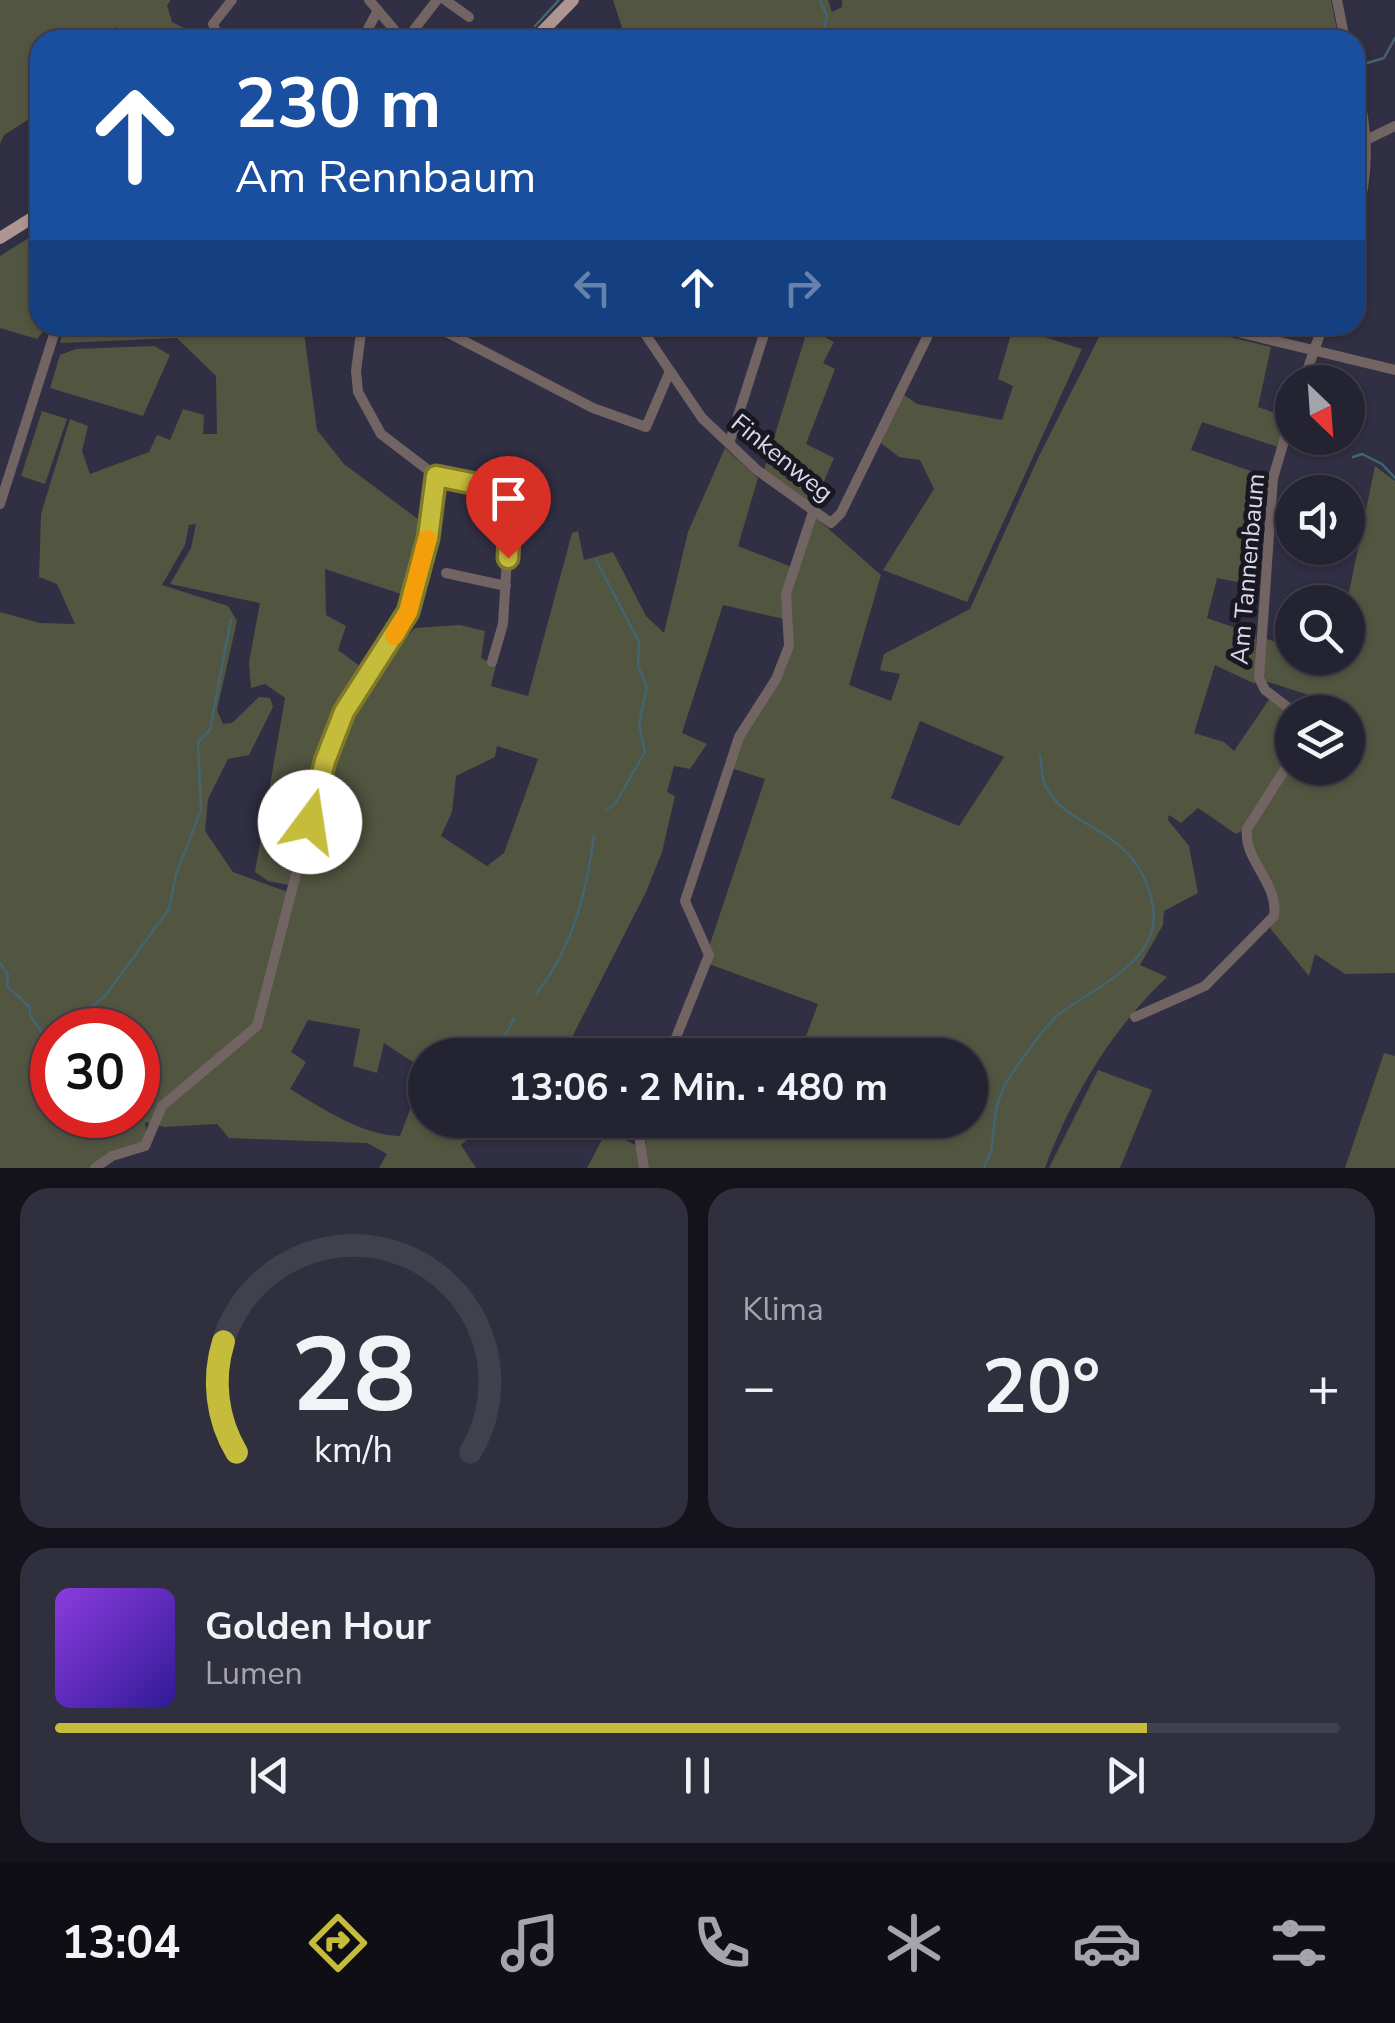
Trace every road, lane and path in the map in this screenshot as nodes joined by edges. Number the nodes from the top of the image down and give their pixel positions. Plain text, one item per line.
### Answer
1 (232, 0) edge
2 (370, 0) edge
3 (438, 0) edge
4 (445, 0) edge
5 (574, 0) edge
6 (1337, 0) edge
7 (378, 10) junction
8 (469, 16) dead end
9 (216, 30) edge
10 (367, 30) edge
11 (395, 30) edge
12 (412, 30) edge
13 (544, 30) edge
14 (1342, 30) edge
15 (1365, 125) edge
16 (1395, 126) edge
17 (1368, 139) junction
18 (1365, 181) edge
19 (30, 220) edge
20 (0, 238) edge
21 (54, 335) edge
22 (361, 335) edge
23 (452, 335) edge
24 (646, 335) edge
25 (765, 335) edge
26 (928, 335) edge
27 (1251, 335) edge
28 (1320, 335) edge
29 (1315, 350) junction
30 (1309, 365) edge
31 (1395, 370) edge
32 (670, 371) junction
33 (729, 444) junction
34 (1280, 455) edge
35 (436, 476) junction
36 (0, 504) edge
37 (813, 512) junction
38 (446, 573) dead end
39 (506, 586) junction
40 (492, 662) dead end
41 (1275, 698) edge
42 (1275, 784) edge
43 (1135, 1016) dead end
44 (676, 1038) edge
45 (641, 1138) edge
46 (95, 1168) edge
47 (644, 1168) edge

1 - 9 street
2 - 7 street
3 - 12 street
4 - 8 street
5 - 13 main road
6 - 14 street
7 - 10 street
7 - 11 street
15 - 17 street
16 - 17 street
17 - 18 street
19 - 20 main road
21 - 36 street
22 - 35 street
23 - 32 street
24 - 32 street, Finkenweg
25 - 33 street
26 - 37 street, Finkenweg
27 - 29 street
28 - 29 street
29 - 30 street
29 - 31 street
32 - 33 street, Finkenweg
33 - 37 street, Finkenweg
34 - 41 street, Am Tannenbaum
35 - 39 street
35 - 46 street
37 - 44 street
38 - 39 street
39 - 40 street
42 - 43 street
45 - 47 street

